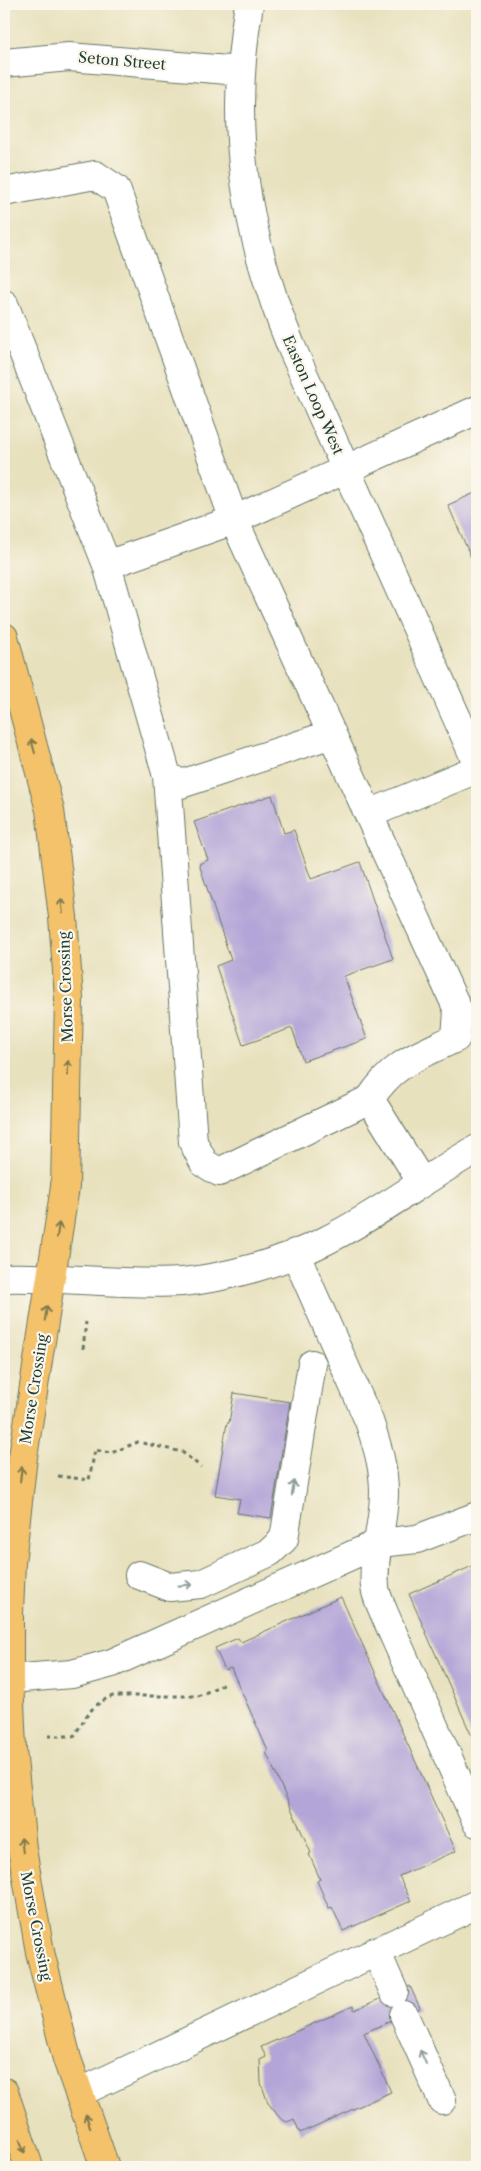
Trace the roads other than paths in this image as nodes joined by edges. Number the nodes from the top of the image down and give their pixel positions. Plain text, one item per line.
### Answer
1 (249, 4) edge
2 (4, 63) edge
3 (240, 71) junction
4 (4, 192) edge
5 (4, 304) edge
6 (477, 410) edge
7 (346, 468) junction
8 (234, 520) junction
9 (107, 565) junction
10 (4, 637) edge
11 (332, 734) junction
12 (477, 764) edge
13 (477, 769) edge
14 (167, 776) junction
15 (369, 814) junction
16 (370, 1099) junction
17 (477, 1148) edge
18 (422, 1183) junction
19 (295, 1253) junction
20 (9, 1278) edge
21 (51, 1278) junction
22 (312, 1364) dead end
23 (477, 1516) edge
24 (379, 1543) junction
25 (139, 1575) dead end
26 (9, 1679) junction
27 (477, 1823) edge
28 (477, 1904) edge
29 (376, 1951) junction
30 (4, 2092) edge
31 (78, 2093) junction
32 (442, 2100) dead end
33 (29, 2167) edge
34 (105, 2167) edge

1 - 3 street, Easton Loop West
2 - 3 street, Seton Street
3 - 7 street, Easton Loop West
4 - 8 street
5 - 9 street
6 - 7 street
7 - 8 street
7 - 12 street, Easton Loop West
8 - 9 street
8 - 11 street
9 - 14 street
21 -> 10 main road, Morse Crossing
11 - 14 street
11 - 15 street
13 - 15 street
14 - 16 street
15 - 16 street
16 - 18 street
17 - 18 street
18 - 19 street
19 - 21 street
19 - 24 street
20 - 21 street
26 -> 21 main road, Morse Crossing
25 -> 22 street
23 - 24 street
24 - 26 street
24 - 27 street
31 -> 26 main road, Morse Crossing
28 - 29 street
29 - 31 street
32 -> 29 street
30 -> 33 main road
34 -> 31 main road, Morse Crossing

